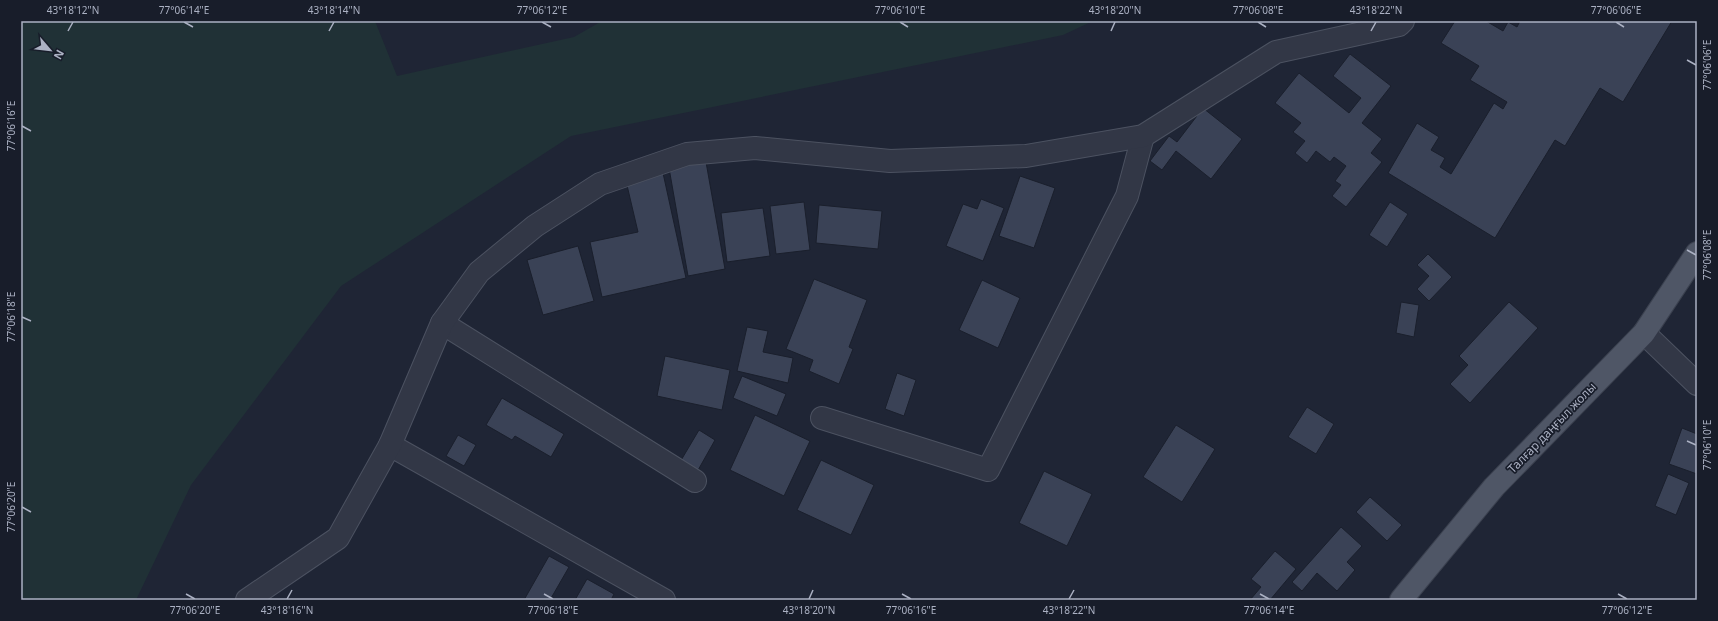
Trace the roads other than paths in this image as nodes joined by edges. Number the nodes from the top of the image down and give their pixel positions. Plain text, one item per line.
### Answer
1 (1403, 21) edge
2 (1143, 136) junction
3 (1697, 253) edge
4 (442, 323) junction
5 (1644, 333) junction
6 (1697, 384) edge
7 (822, 418) dead end
8 (390, 445) junction
9 (695, 481) dead end
10 (247, 600) edge
11 (664, 600) edge
12 (1401, 600) edge

1 - 2 street
2 - 4 street
2 - 7 street
3 - 5 main road, Талғар даңғыл жолы
4 - 8 street
4 - 9 street
5 - 6 street
5 - 12 main road, Талғар даңғыл жолы
8 - 10 street
8 - 11 street

